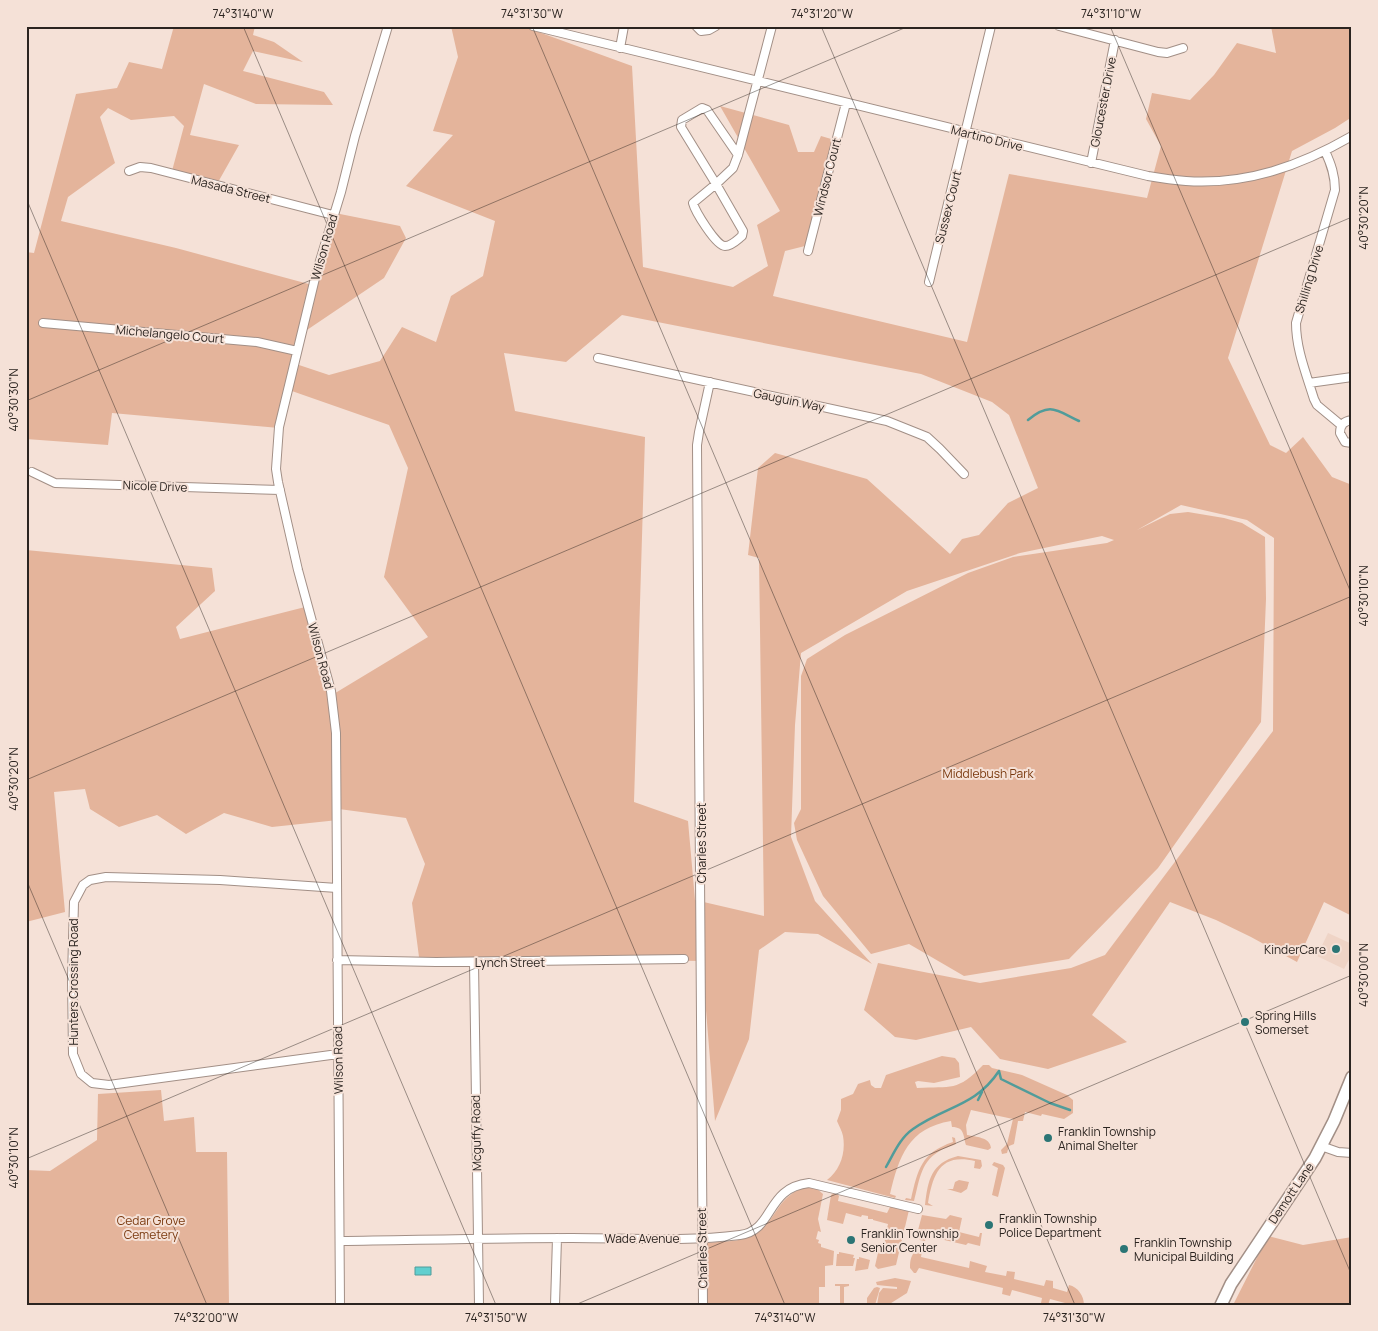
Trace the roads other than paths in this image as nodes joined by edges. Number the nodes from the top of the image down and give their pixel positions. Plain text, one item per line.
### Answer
1 (388, 26) edge
2 (533, 26) edge
3 (624, 26) edge
4 (696, 26) edge
5 (716, 26) edge
6 (772, 26) edge
7 (991, 26) edge
8 (1059, 26) edge
9 (1116, 40) junction
10 (620, 48) junction
11 (1183, 48) dead end
12 (757, 81) junction
13 (846, 103) junction
14 (966, 133) junction
15 (1352, 136) edge
16 (1325, 151) junction
17 (738, 155) junction
18 (1090, 163) junction
19 (129, 171) dead end
20 (716, 184) junction
21 (333, 215) junction
22 (808, 251) dead end
23 (929, 282) dead end
24 (43, 323) dead end
25 (297, 351) junction
26 (598, 358) dead end
27 (1352, 377) edge
28 (710, 382) junction
29 (1308, 382) junction
30 (1352, 420) edge
31 (1342, 425) junction
32 (1352, 443) edge
33 (32, 472) dead end
34 (964, 474) dead end
35 (280, 490) junction
36 (337, 888) junction
37 (684, 959) dead end
38 (337, 960) junction
39 (474, 962) junction
40 (338, 1054) junction
41 (1352, 1077) edge
42 (1321, 1146) junction
43 (1352, 1153) edge
44 (918, 1209) dead end
45 (557, 1238) junction
46 (702, 1238) junction
47 (478, 1239) junction
48 (340, 1241) junction
49 (340, 1305) edge
50 (479, 1305) edge
51 (555, 1305) edge
52 (702, 1305) edge
53 (1221, 1305) edge

1 - 21 street, Wilson Road
2 - 10 street, Martino Drive
3 - 10 street
4 - 5 street
6 - 12 street
7 - 14 street, Sussex Court
8 - 9 street
9 - 11 street
9 - 18 street, Gloucester Drive
10 - 12 street, Martino Drive
12 - 13 street, Martino Drive
12 - 17 street
13 - 14 street, Martino Drive
13 - 22 street, Windsor Court
14 - 18 street, Martino Drive
14 - 23 street, Sussex Court
15 - 16 street, Martino Drive
16 - 18 street, Martino Drive
16 - 29 street, Shilling Drive
17 - 20 street
17 - 20 street
19 - 21 street, Masada Street
20 - 20 street
21 - 25 street, Wilson Road
24 - 25 street, Michelangelo Court
25 - 35 street, Wilson Road
26 - 28 street, Gauguin Way
27 - 29 street
28 - 34 street, Gauguin Way
28 - 46 street, Charles Street
29 - 31 street, Shilling Drive
30 - 31 street
31 - 32 street, Shilling Drive
33 - 35 street, Nicole Drive
35 - 36 street, Wilson Road
36 - 38 street, Wilson Road
36 - 40 street, Hunters Crossing Road
37 - 39 street, Lynch Street
38 - 39 street, Lynch Street
38 - 40 street, Wilson Road
39 - 47 street, Mcguffy Road
40 - 48 street, Wilson Road
41 - 42 street, Demott Lane
42 - 43 street
42 - 53 street, Demott Lane
44 - 46 street, Wade Avenue
45 - 46 street, Wade Avenue
45 - 47 street, Wade Avenue
45 - 51 street
46 - 52 street, Charles Street
47 - 48 street, Wade Avenue
47 - 50 street, Mcguffy Road
48 - 49 street, Wilson Road

